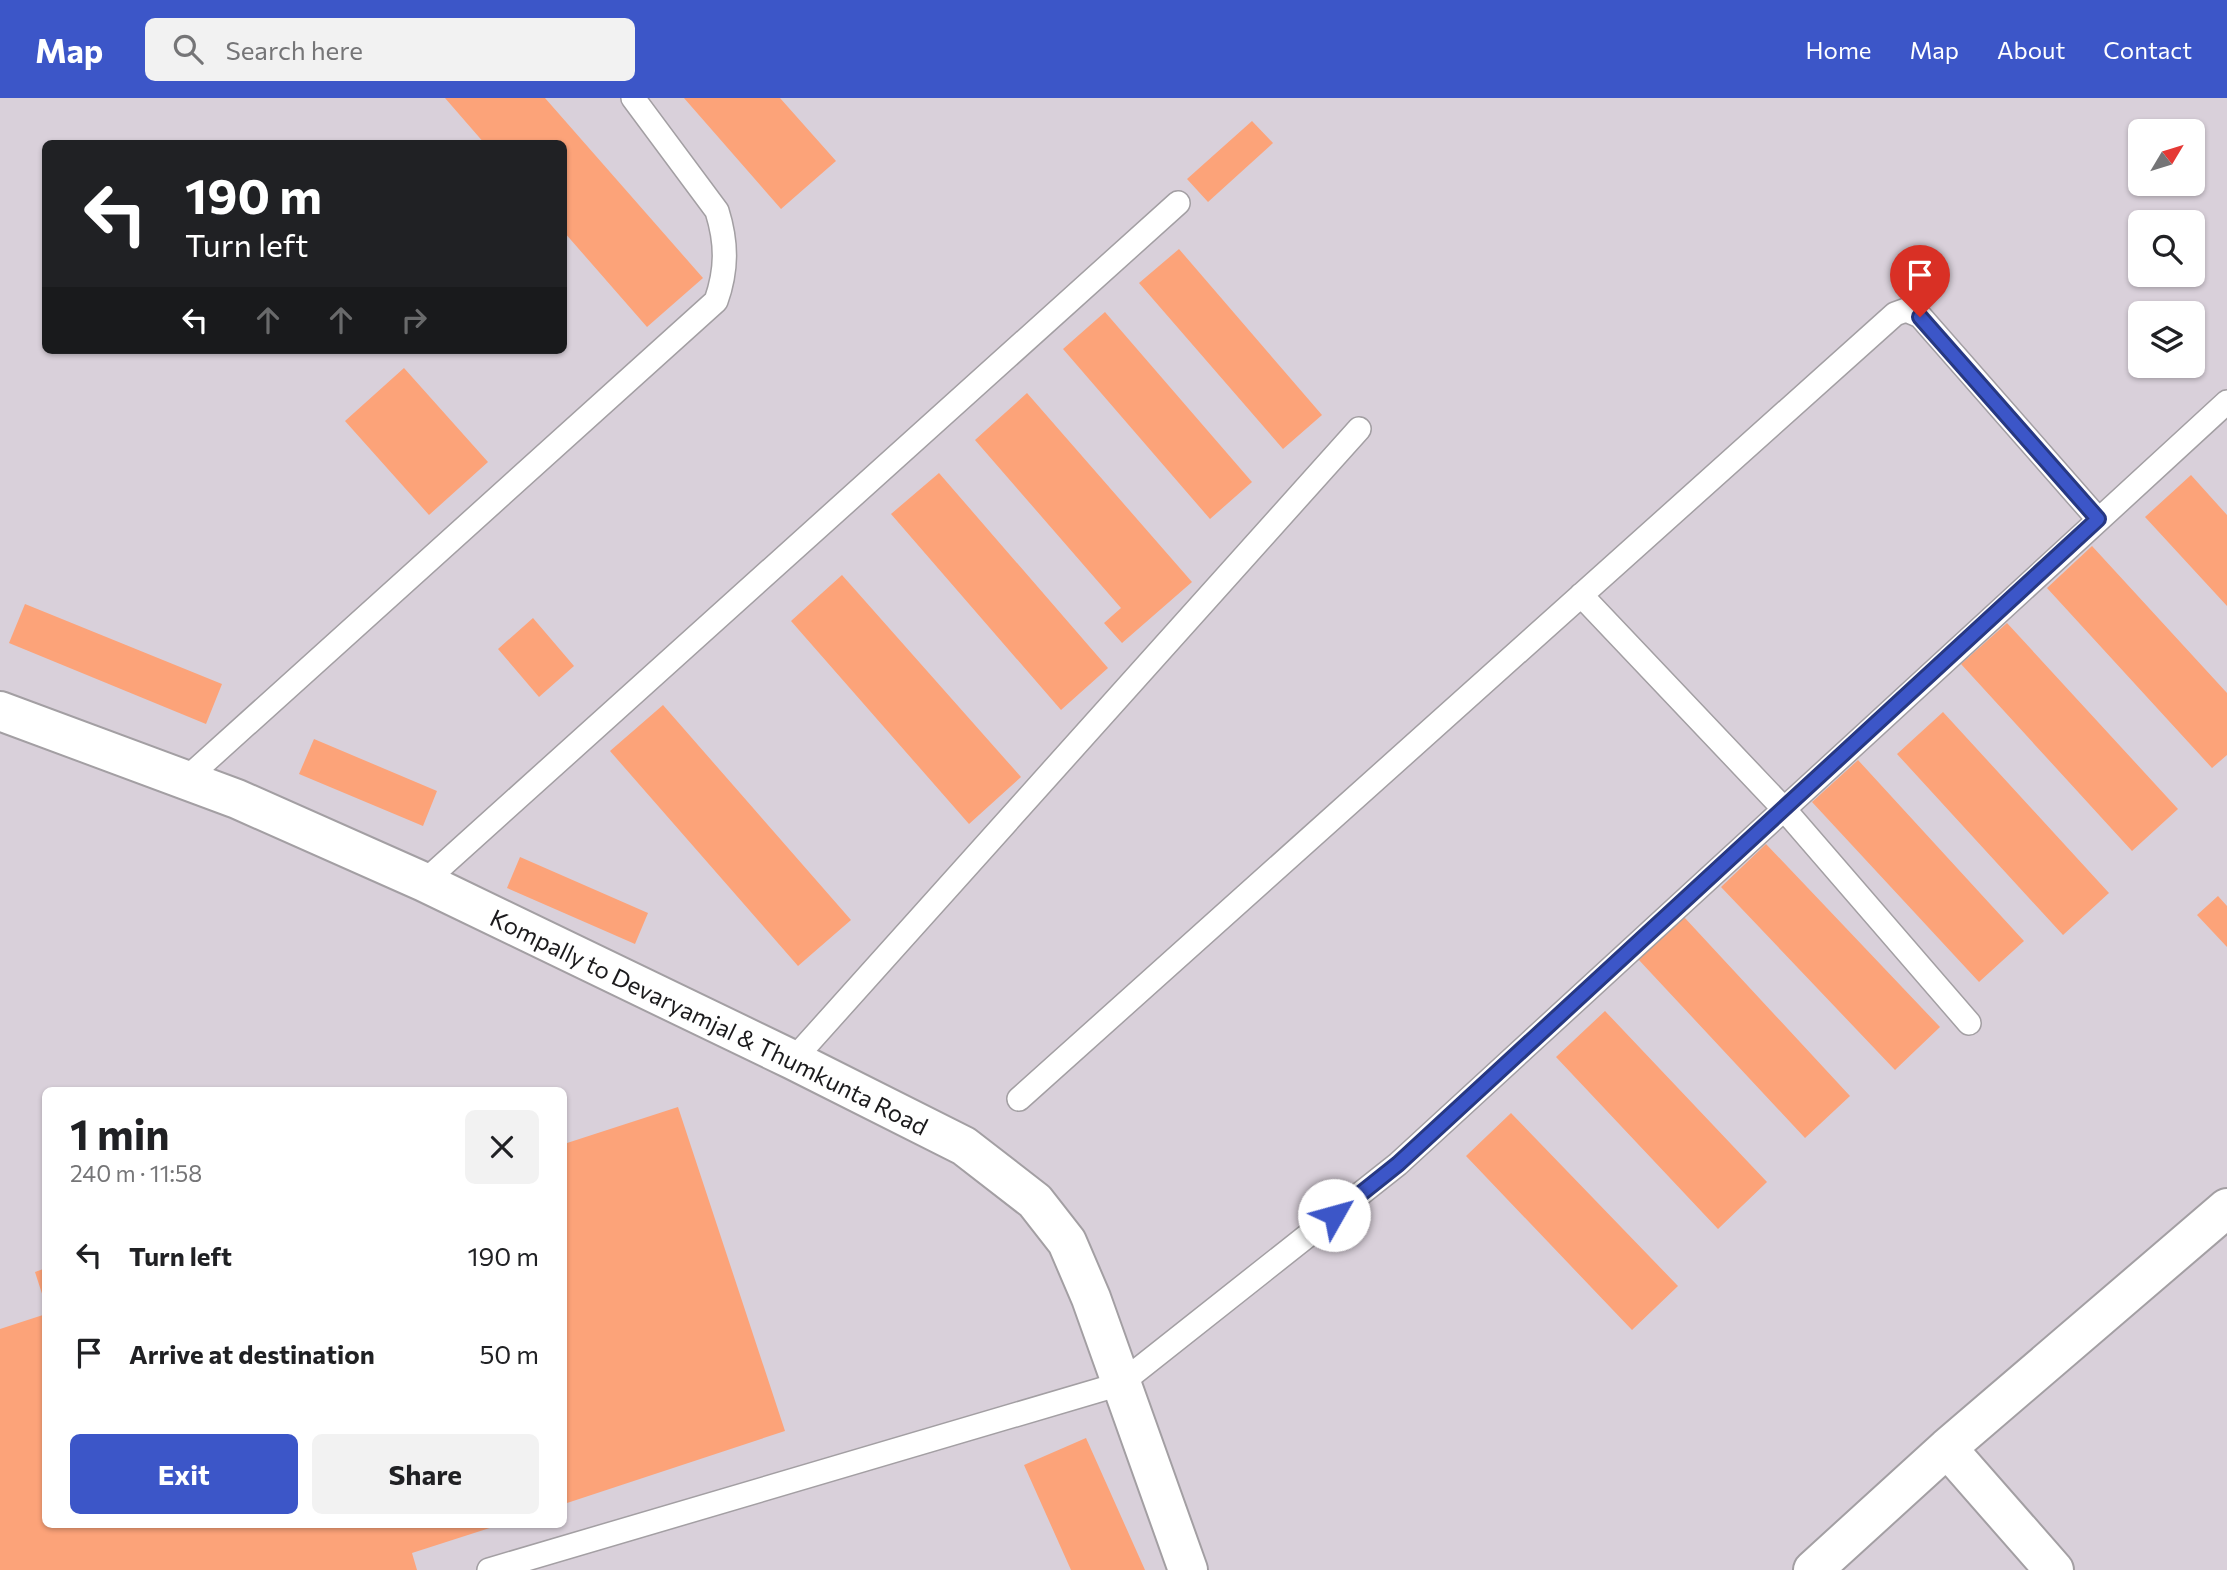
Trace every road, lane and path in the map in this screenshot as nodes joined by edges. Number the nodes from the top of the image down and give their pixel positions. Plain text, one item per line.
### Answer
1 (633, 98) edge
2 (1178, 203) dead end
3 (2227, 402) edge
4 (1359, 429) dead end
5 (2098, 519) junction
6 (1581, 595) junction
7 (0, 711) edge
8 (186, 779) junction
9 (1784, 809) junction
10 (425, 882) junction
11 (1969, 1023) dead end
12 (793, 1060) junction
13 (1019, 1099) dead end
14 (2227, 1208) edge
15 (1120, 1384) junction
16 (1947, 1448) junction
17 (489, 1570) edge
18 (1188, 1570) edge
19 (1813, 1570) edge
20 (2054, 1570) edge

1 - 8 lane
2 - 10 lane
3 - 5 lane
4 - 12 lane
5 - 6 lane
5 - 9 lane
6 - 9 lane
6 - 13 lane
7 - 8 main road, Kompally to Devaryamjal & Thumkunta Road
8 - 10 main road, Kompally to Devaryamjal & Thumkunta Road
9 - 11 lane
9 - 15 lane
10 - 12 main road, Kompally to Devaryamjal & Thumkunta Road
12 - 15 main road, Kompally to Devaryamjal & Thumkunta Road
14 - 16 main road
15 - 17 lane
15 - 18 main road, Kompally to Devaryamjal & Thumkunta Road
16 - 19 main road
16 - 20 main road

